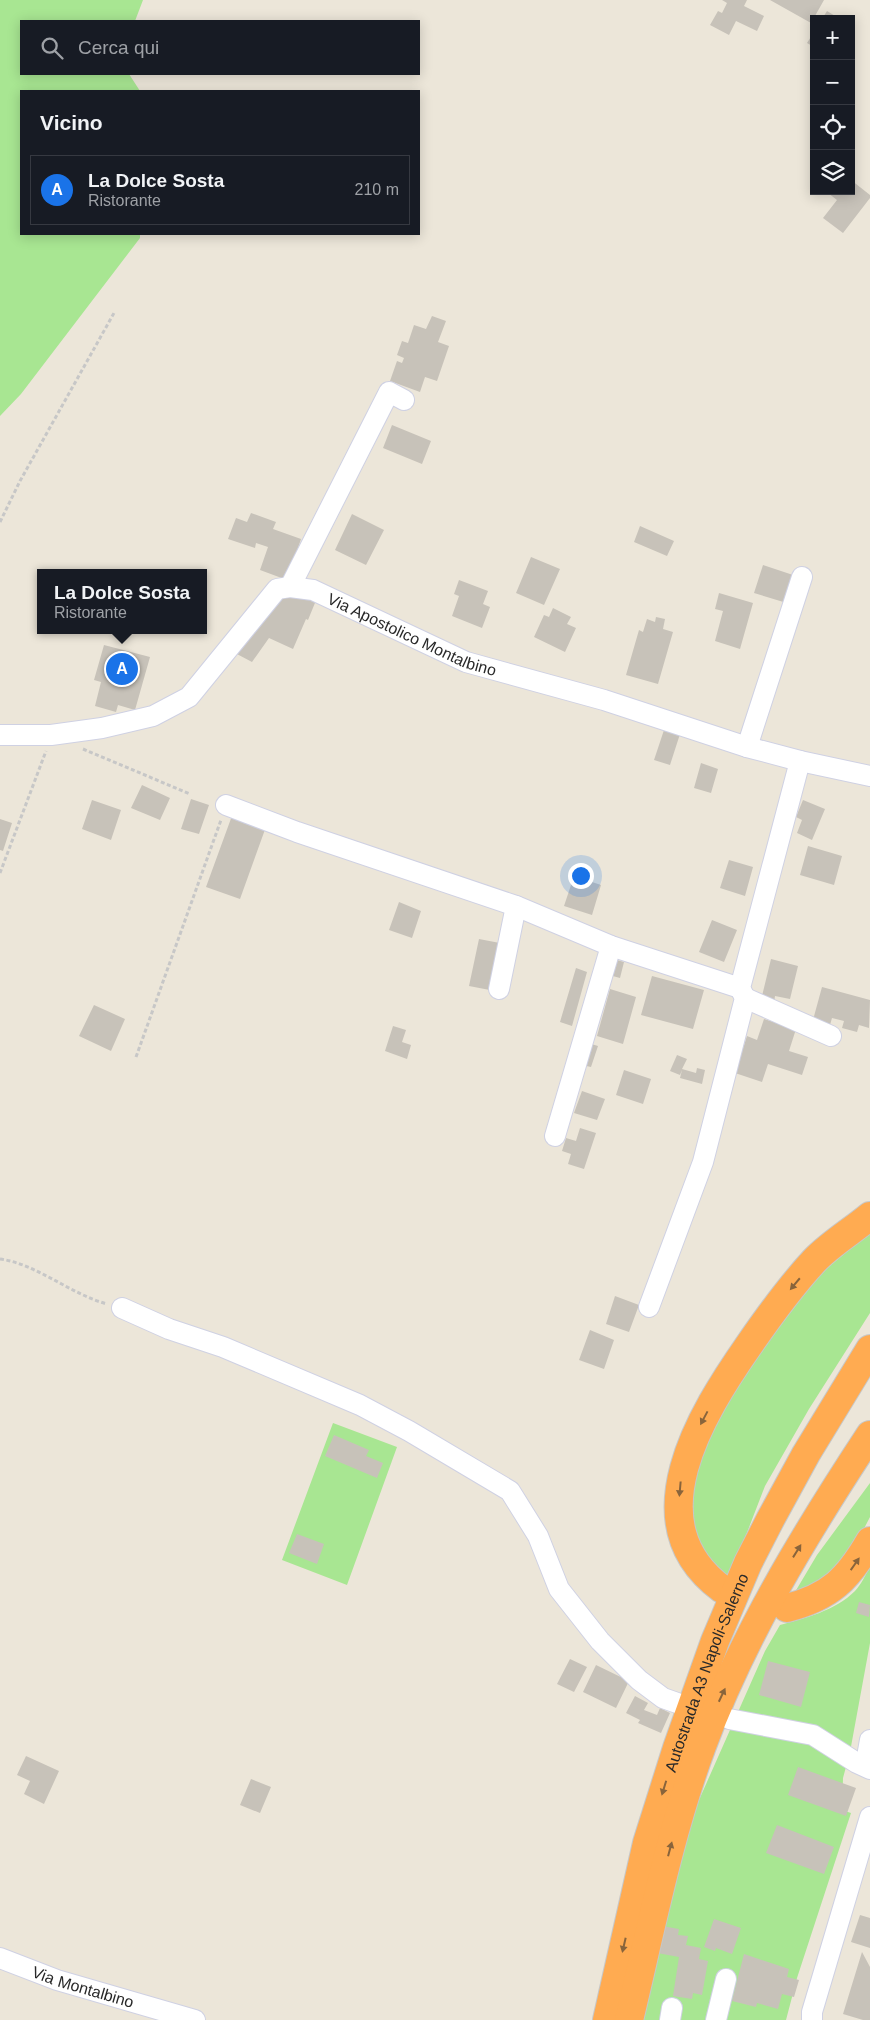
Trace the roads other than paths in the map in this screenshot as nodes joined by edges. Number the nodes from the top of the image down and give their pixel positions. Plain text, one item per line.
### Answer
1 (404, 400) dead end
2 (802, 578) dead end
3 (290, 587) junction
4 (0, 735) edge
5 (747, 747) junction
6 (800, 761) junction
7 (870, 776) edge
8 (226, 805) road end
9 (516, 906) junction
10 (611, 946) junction
11 (499, 989) dead end
12 (743, 993) junction
13 (831, 1036) dead end
14 (554, 1136) dead end
15 (870, 1205) edge
16 (870, 1216) edge
17 (815, 1260) junction
18 (650, 1307) dead end
19 (122, 1308) road end
20 (870, 1326) edge
21 (870, 1349) edge
22 (870, 1435) edge
23 (770, 1520) junction
24 (870, 1541) edge
25 (722, 1590) dead end
26 (787, 1608) dead end
27 (680, 1704) dead end
28 (729, 1720) dead end
29 (870, 1740) edge
30 (870, 1767) edge
31 (870, 1817) edge
32 (0, 1958) edge
33 (726, 1979) dead end
34 (195, 2020) edge
35 (607, 2020) edge
36 (629, 2020) edge
37 (716, 2020) edge
38 (812, 2020) edge

1 - 3 street
2 - 5 street
3 - 4 street
3 - 5 street, Via Apostolico Montalbino
5 - 6 street, Via Apostolico Montalbino
6 - 7 street, Via Apostolico Montalbino
6 - 12 street
8 - 9 street
9 - 10 street
9 - 11 street
10 - 12 street
10 - 14 street
12 - 13 street
12 - 18 street
15 - 17 highway
16 - 17 highway
17 -> 25 highway
19 - 27 street
20 - 23 highway
21 - 23 highway, Autostrada A3 Napoli-Salerno
36 -> 22 highway, Autostrada A3 Napoli-Salerno
23 -> 35 highway, Autostrada A3 Napoli-Salerno
26 -> 24 highway
28 - 30 street
29 - 30 street
31 - 38 street
32 - 34 street, Via Montalbino
33 - 37 street

